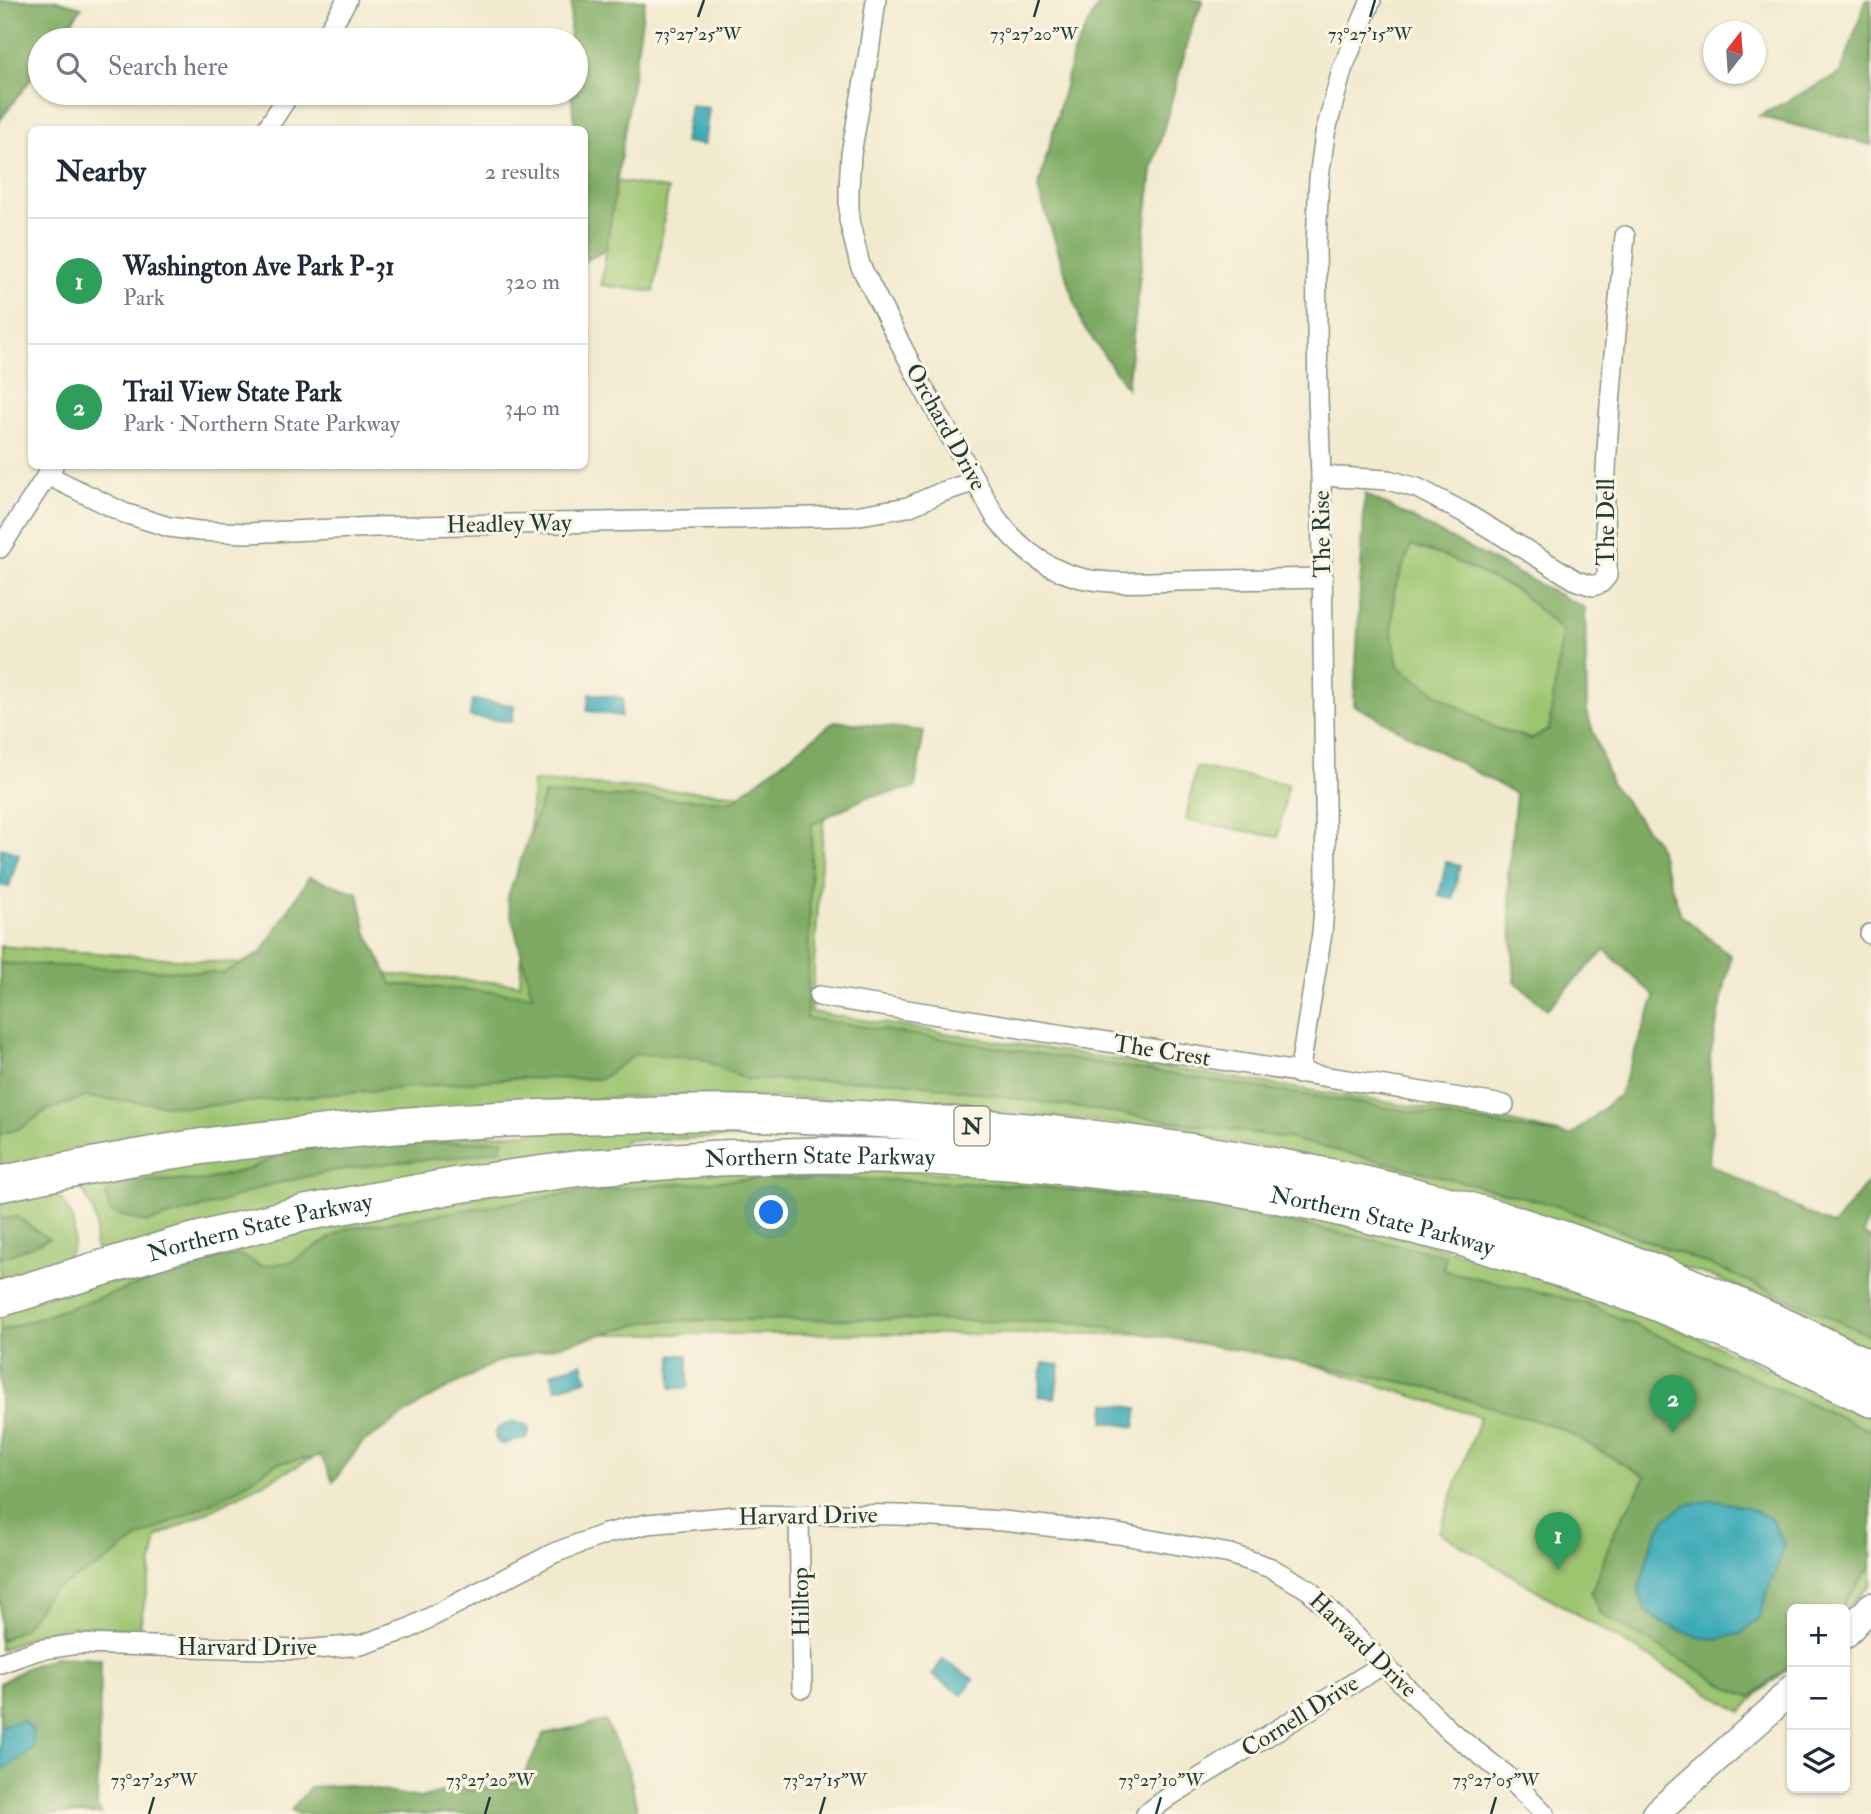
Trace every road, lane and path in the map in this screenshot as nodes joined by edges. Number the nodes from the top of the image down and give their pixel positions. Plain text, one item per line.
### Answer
1 (347, 0) edge
2 (876, 0) edge
3 (1371, 0) edge
4 (330, 28) edge
5 (282, 105) edge
6 (269, 126) edge
7 (1625, 236) dead end
8 (50, 470) edge
9 (1321, 476) junction
10 (976, 481) junction
11 (0, 548) edge
12 (1323, 578) junction
13 (819, 996) dead end
14 (1299, 1073) junction
15 (1504, 1105) dead end
16 (0, 1184) edge
17 (0, 1299) edge
18 (1871, 1369) edge
19 (1871, 1399) edge
20 (799, 1516) junction
21 (1871, 1606) edge
22 (1850, 1629) edge
23 (0, 1663) edge
24 (1384, 1664) junction
25 (802, 1688) dead end
26 (1787, 1693) edge
27 (1146, 1814) edge
28 (1545, 1814) edge
29 (1655, 1814) edge

1 - 4 street
2 - 10 street, Orchard Drive
3 - 9 street, The Rise
5 - 6 street
7 - 9 street, The Dell
8 - 10 street, Headley Way
8 - 11 street
9 - 12 street, The Rise
10 - 12 street, Orchard Drive
12 - 14 street, The Rise
13 - 14 street, The Crest
14 - 15 street, The Crest
16 - 18 highway, Northern State Parkway / N
17 - 19 highway, Northern State Parkway / N
20 - 23 street, Harvard Drive
20 - 24 street, Harvard Drive
20 - 25 street, Hilltop
21 - 22 main road
24 - 27 street, Cornell Drive
24 - 28 street, Harvard Drive
26 - 29 main road

